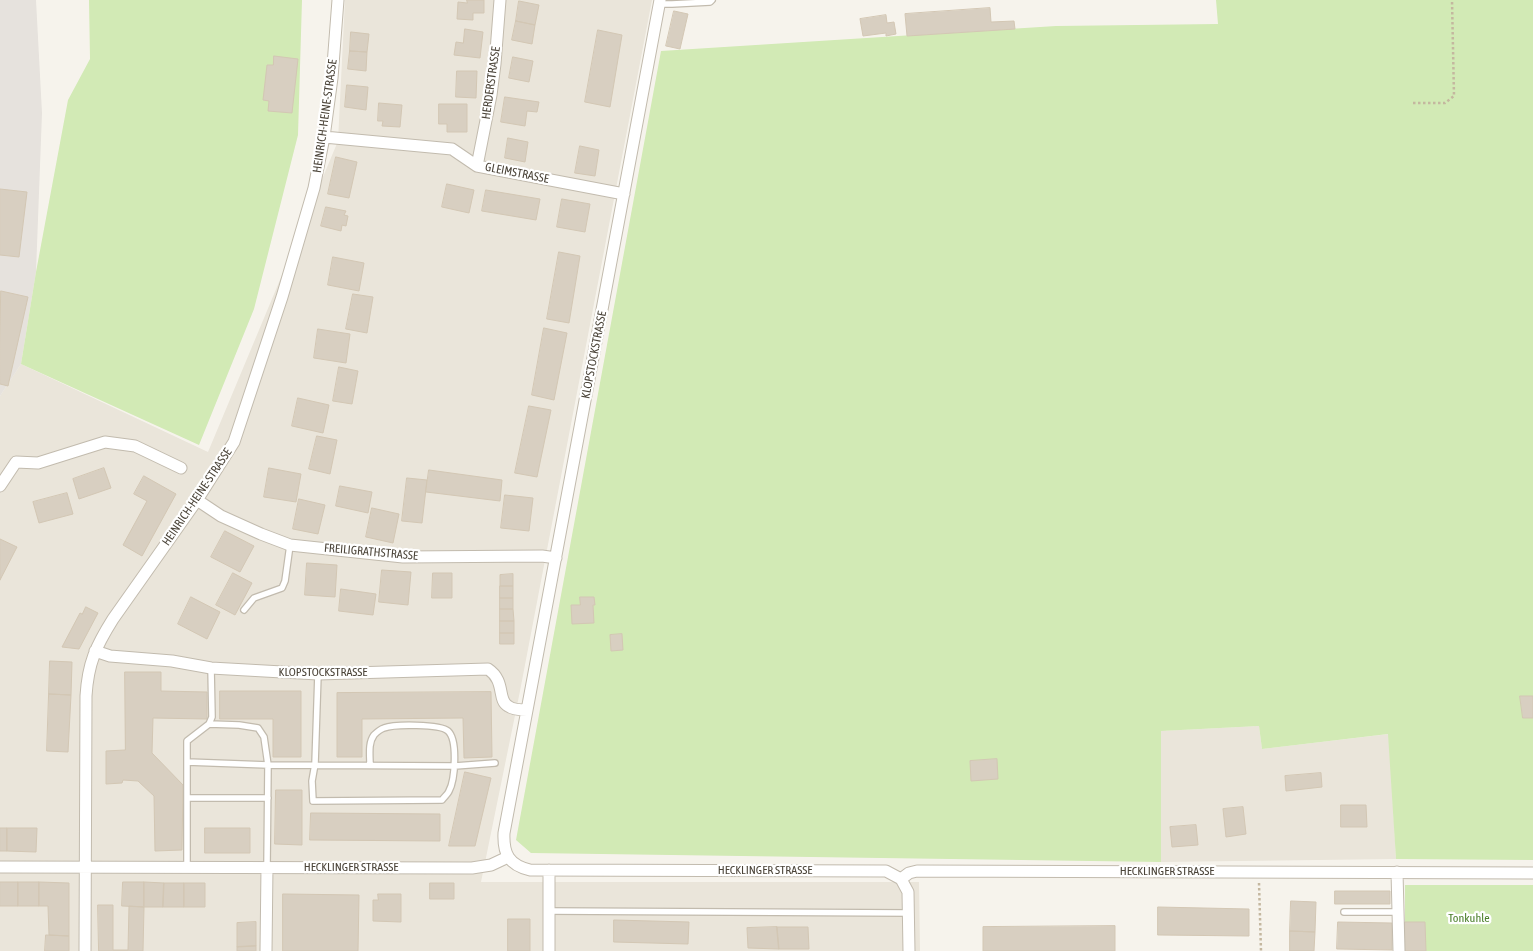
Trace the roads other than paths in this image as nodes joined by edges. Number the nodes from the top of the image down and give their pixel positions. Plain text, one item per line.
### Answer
1 (338, 0) edge
2 (500, 0) edge
3 (712, 0) edge
4 (660, 2) edge
5 (324, 137) junction
6 (477, 166) junction
7 (624, 194) junction
8 (181, 468) dead end
9 (0, 486) edge
10 (197, 500) junction
11 (290, 545) junction
12 (556, 558) junction
13 (244, 610) dead end
14 (96, 651) junction
15 (211, 668) junction
16 (318, 674) junction
17 (527, 710) junction
18 (209, 724) junction
19 (187, 762) junction
20 (495, 763) dead end
21 (314, 764) junction
22 (268, 765) junction
23 (370, 765) junction
24 (455, 766) junction
25 (186, 798) junction
26 (268, 798) junction
27 (508, 857) junction
28 (0, 867) edge
29 (85, 867) junction
30 (187, 867) junction
31 (267, 867) junction
32 (549, 870) junction
33 (1397, 872) junction
34 (1533, 873) edge
35 (901, 878) junction
36 (549, 911) junction
37 (909, 912) junction
38 (1344, 912) dead end
39 (1397, 912) junction
40 (85, 951) edge
41 (266, 951) edge
42 (549, 951) edge
43 (909, 951) edge
44 (1398, 951) edge

1 - 5 street, HEINRICH-HEINE-STRASSE
2 - 6 street, HERDERSTRASSE
3 - 4 lane
4 - 7 street, KLOPSTOCKSTRASSE
5 - 6 street, GLEIMSTRASSE
5 - 10 street, HEINRICH-HEINE-STRASSE
6 - 7 street, GLEIMSTRASSE
7 - 12 street, KLOPSTOCKSTRASSE
8 - 9 street
10 - 11 street, FREILIGRATHSTRASSE
10 - 14 street, HEINRICH-HEINE-STRASSE
11 - 12 street, FREILIGRATHSTRASSE
11 - 13 lane
12 - 17 street, KLOPSTOCKSTRASSE
14 - 15 street, KLOPSTOCKSTRASSE
14 - 29 street, HEINRICH-HEINE-STRASSE
15 - 16 street, KLOPSTOCKSTRASSE
15 - 18 lane
16 - 17 street, KLOPSTOCKSTRASSE
16 - 21 lane
17 - 27 street, KLOPSTOCKSTRASSE
18 - 19 lane
18 - 22 lane
19 - 22 lane
19 - 25 lane
20 - 24 lane
21 - 22 lane
21 - 23 lane
21 - 24 lane
22 - 26 lane
23 - 24 lane
23 - 24 lane
25 - 26 lane
25 - 30 lane
26 - 31 lane
27 - 31 street, HECKLINGER STRASSE
27 - 32 street, HECKLINGER STRASSE
28 - 29 street, HECKLINGER STRASSE
29 - 30 street, HECKLINGER STRASSE
29 - 40 street, HEINRICH-HEINE-STRASSE
30 - 31 street, HECKLINGER STRASSE
31 - 41 street
32 - 35 street, HECKLINGER STRASSE
32 - 36 street
33 - 34 street, HECKLINGER STRASSE
33 - 35 street, HECKLINGER STRASSE
33 - 39 street
35 - 37 street
36 - 37 lane
36 - 42 street
37 - 43 street
38 - 39 lane
39 - 44 street

